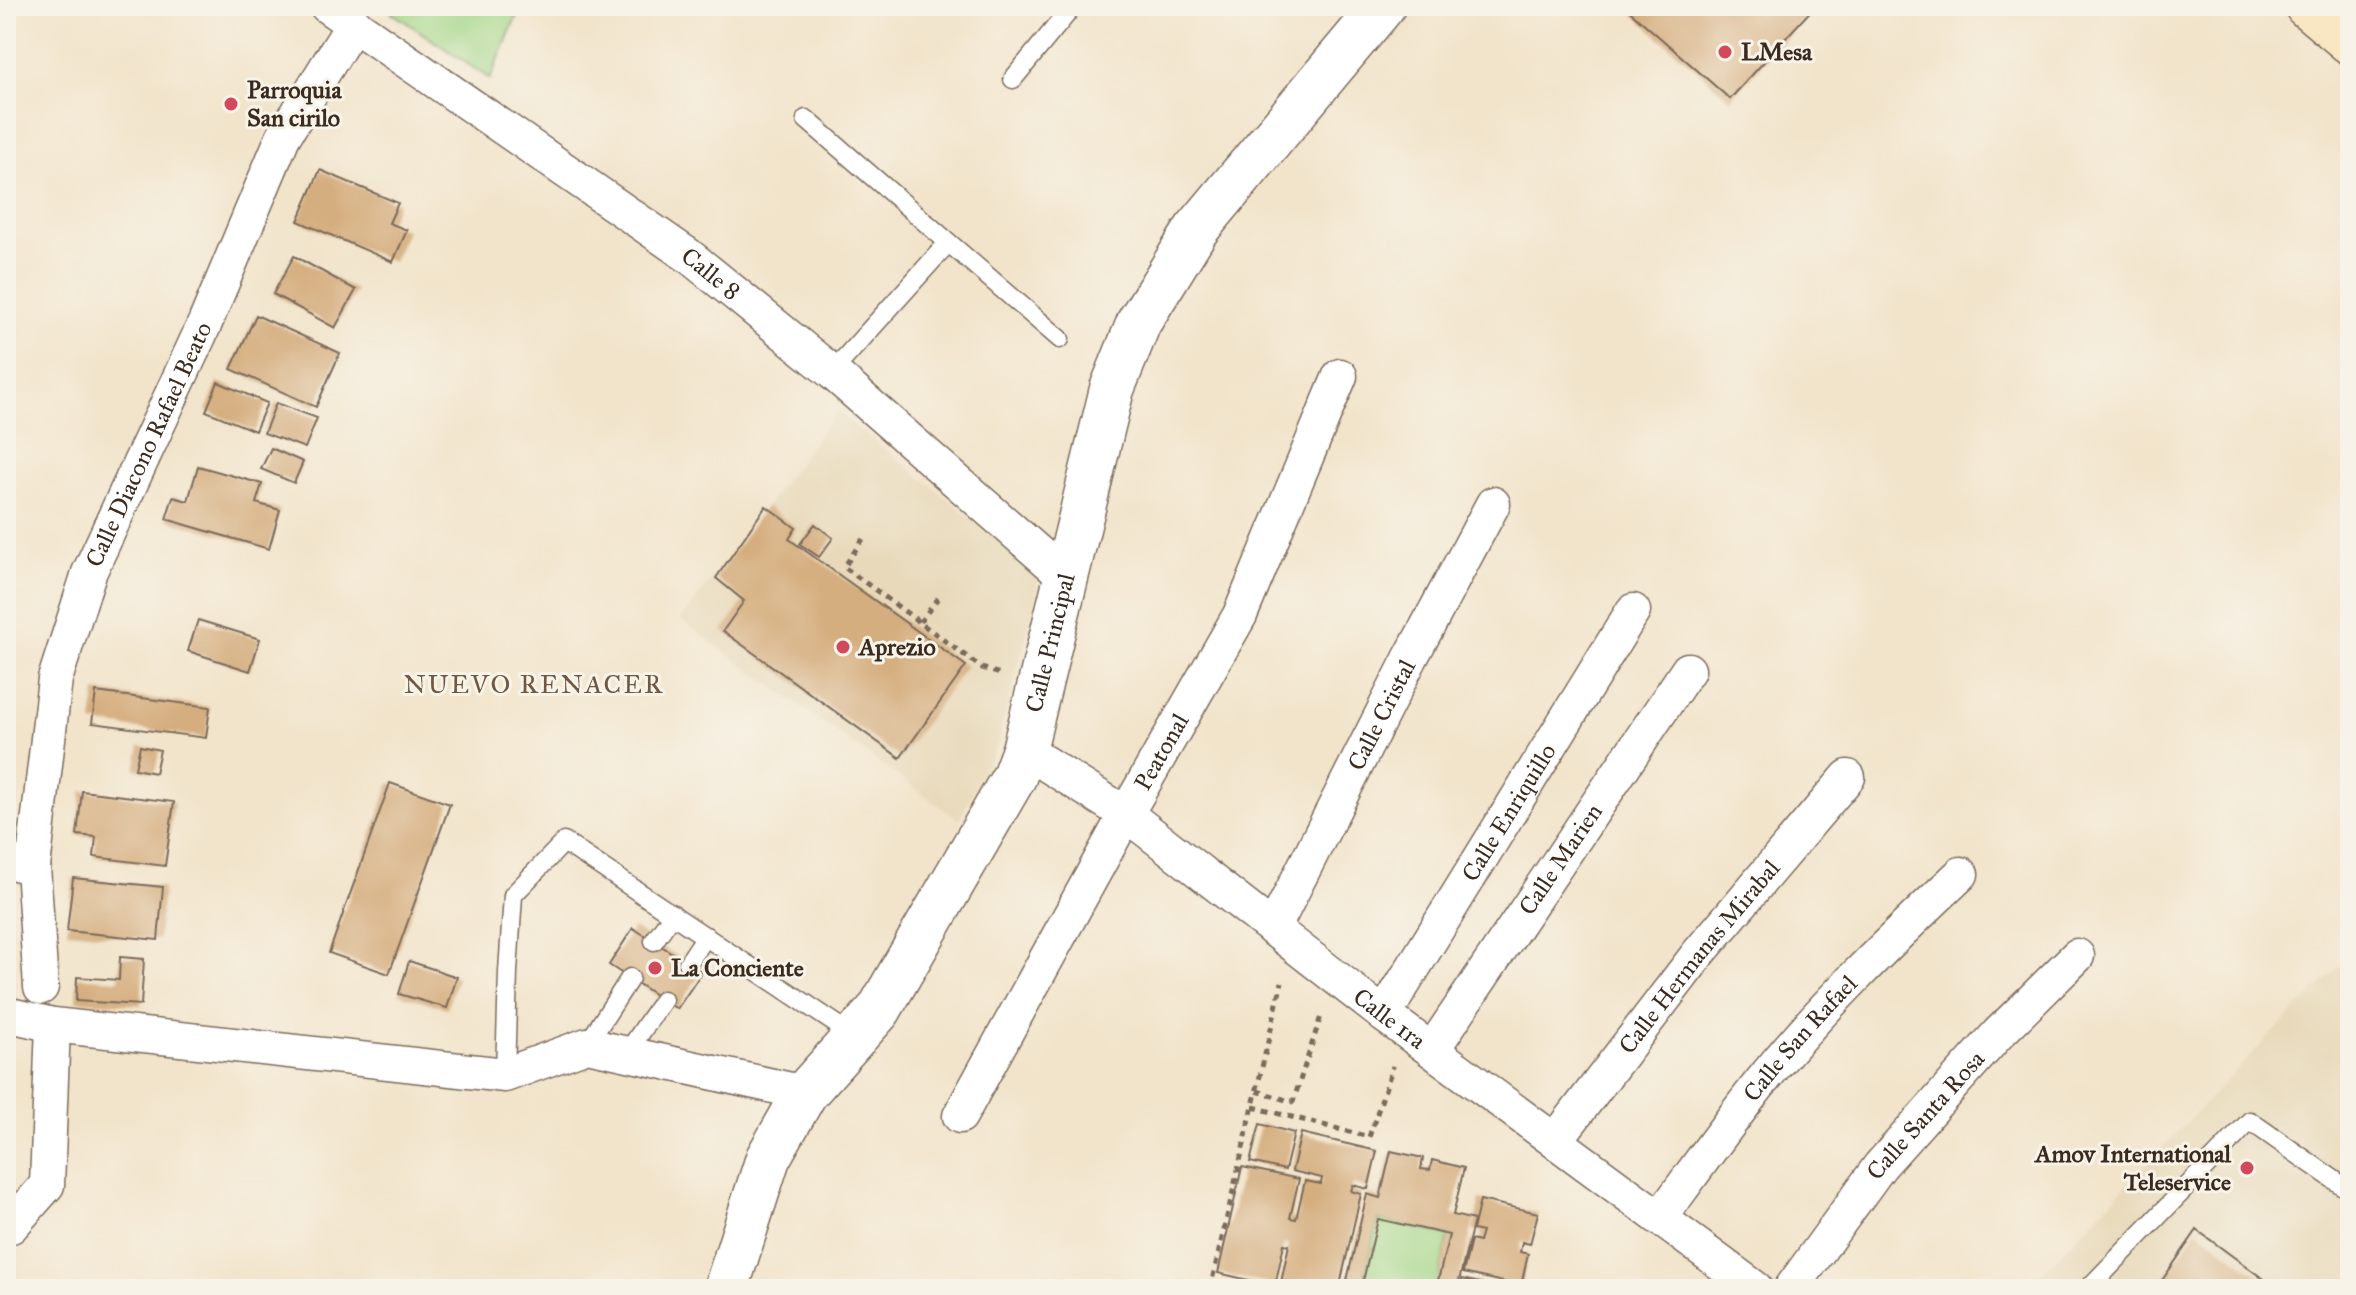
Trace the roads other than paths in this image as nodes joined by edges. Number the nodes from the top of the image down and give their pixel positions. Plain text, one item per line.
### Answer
1 (1383, 6) edge
2 (2307, 6) edge
3 (1062, 10) edge
4 (340, 14) edge
5 (2350, 42) edge
6 (1013, 79) dead end
7 (806, 119) dead end
8 (948, 243) junction
9 (1060, 339) dead end
10 (832, 372) junction
11 (1340, 376) dead end
12 (1493, 504) dead end
13 (1066, 577) junction
14 (1633, 611) dead end
15 (1688, 670) dead end
16 (1024, 750) junction
17 (1848, 777) dead end
18 (1126, 814) junction
19 (19, 864) edge
20 (1961, 874) dead end
21 (673, 914) junction
22 (1273, 929) junction
23 (706, 936) junction
24 (654, 941) dead end
25 (2077, 956) dead end
26 (688, 963) dead end
27 (630, 978) dead end
28 (41, 987) dead end
29 (663, 1000) dead end
30 (6, 1014) edge
31 (1384, 1015) junction
32 (53, 1025) junction
33 (854, 1036) junction
34 (587, 1045) junction
35 (1432, 1050) junction
36 (627, 1053) junction
37 (505, 1075) junction
38 (805, 1093) junction
39 (960, 1116) dead end
40 (1555, 1141) junction
41 (2350, 1191) edge
42 (1660, 1218) junction
43 (6, 1227) edge
44 (726, 1289) edge
45 (1756, 1289) edge
46 (1791, 1289) edge
47 (2088, 1289) edge

1 - 13 street, Calle Principal
2 - 5 main road
3 - 6 lane
4 - 10 street, Calle 8
4 - 19 street, Calle Diacono Rafael Beato
7 - 8 lane
8 - 9 lane
8 - 10 lane
10 - 13 street, Calle 8
11 - 18 street, Peatonal
12 - 22 street, Calle Cristal
13 - 16 street, Calle Principal
14 - 31 street, Calle Enriquillo
15 - 35 street, Calle Marien
16 - 18 street, Calle 1ra
16 - 33 street, Calle Principal
17 - 40 street, Calle Hermanas Mirabal
18 - 22 street, Calle 1ra
18 - 39 street, Peatonal
19 - 28 street, Calle Diacono Rafael Beato
20 - 42 street, Calle San Rafael
21 - 23 lane
21 - 24 lane
21 - 37 lane
22 - 31 street, Calle 1ra
23 - 26 lane
23 - 33 lane
25 - 46 street, Calle Santa Rosa
27 - 34 lane
29 - 36 lane
30 - 32 street
31 - 35 street, Calle 1ra
32 - 37 street
32 - 43 street
33 - 38 street, Calle Principal
34 - 36 street
34 - 37 street
35 - 40 street, Calle 1ra
36 - 38 street
38 - 44 street, Calle Principal
40 - 42 street, Calle 1ra
41 - 47 lane
42 - 45 street, Calle 1ra

